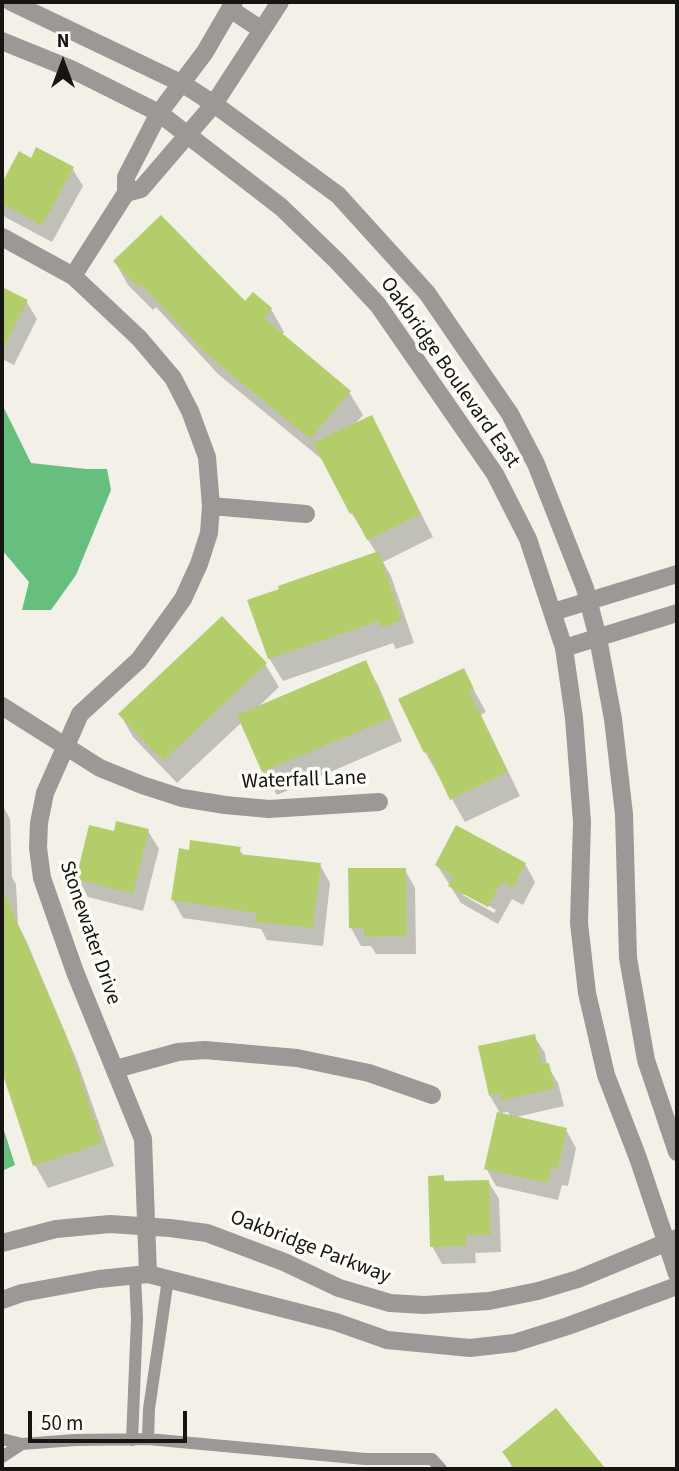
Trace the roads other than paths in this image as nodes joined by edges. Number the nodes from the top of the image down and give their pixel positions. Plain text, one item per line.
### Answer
1 (11, 2) edge
2 (280, 2) edge
3 (232, 5) edge
4 (262, 30) junction
5 (2, 41) edge
6 (183, 84) junction
7 (214, 104) junction
8 (159, 113) junction
9 (187, 133) junction
10 (126, 193) junction
11 (2, 237) edge
12 (73, 276) junction
13 (211, 506) junction
14 (306, 514) dead end
15 (677, 574) edge
16 (588, 602) junction
17 (553, 612) junction
18 (677, 613) edge
19 (598, 638) junction
20 (564, 648) junction
21 (2, 706) edge
22 (65, 745) junction
23 (379, 802) dead end
24 (116, 1069) junction
25 (432, 1095) dead end
26 (677, 1152) edge
27 (147, 1227) junction
28 (671, 1240) edge
29 (2, 1243) edge
30 (677, 1274) edge
31 (142, 1275) junction
32 (168, 1279) junction
33 (677, 1286) edge
34 (2, 1300) edge
35 (2, 1439) edge
36 (148, 1439) junction
37 (132, 1440) junction
38 (22, 1444) junction
39 (2, 1457) edge
40 (365, 1458) junction
41 (374, 1469) edge
42 (441, 1469) edge

1 - 6 street, Oakbridge Boulevard East
2 - 4 street
3 - 4 street
3 - 6 street
4 - 7 street
5 - 8 street, Oakbridge Boulevard East
6 - 7 street, Oakbridge Boulevard East
6 - 8 street
7 - 9 street
7 - 16 street, Oakbridge Boulevard East
8 - 9 street, Oakbridge Boulevard East
8 - 10 street
9 - 10 street
9 - 17 street, Oakbridge Boulevard East
10 - 12 street
11 - 12 street, Stonewater Drive
12 - 13 street, Stonewater Drive
13 - 14 street
13 - 22 street, Stonewater Drive
15 - 16 street
16 - 17 street
16 - 19 street, Oakbridge Boulevard East
17 - 20 street, Oakbridge Boulevard East
18 - 19 street
19 - 20 street
19 - 26 street, Oakbridge Boulevard East
20 - 28 street, Oakbridge Boulevard East
21 - 22 street, Waterfall Lane
22 - 23 street, Waterfall Lane
22 - 24 street, Stonewater Drive
24 - 25 street
24 - 27 street, Stonewater Drive
27 - 28 street, Oakbridge Parkway
27 - 29 street, Oakbridge Parkway
27 - 31 street, Stonewater Drive
28 - 30 street, Oakbridge Boulevard East
31 - 32 street
31 - 34 street
31 - 37 lane
32 - 33 street
32 - 36 lane
35 - 38 lane
36 - 37 lane
36 - 40 lane
37 - 38 lane
38 - 39 lane
40 - 41 lane
40 - 42 lane

